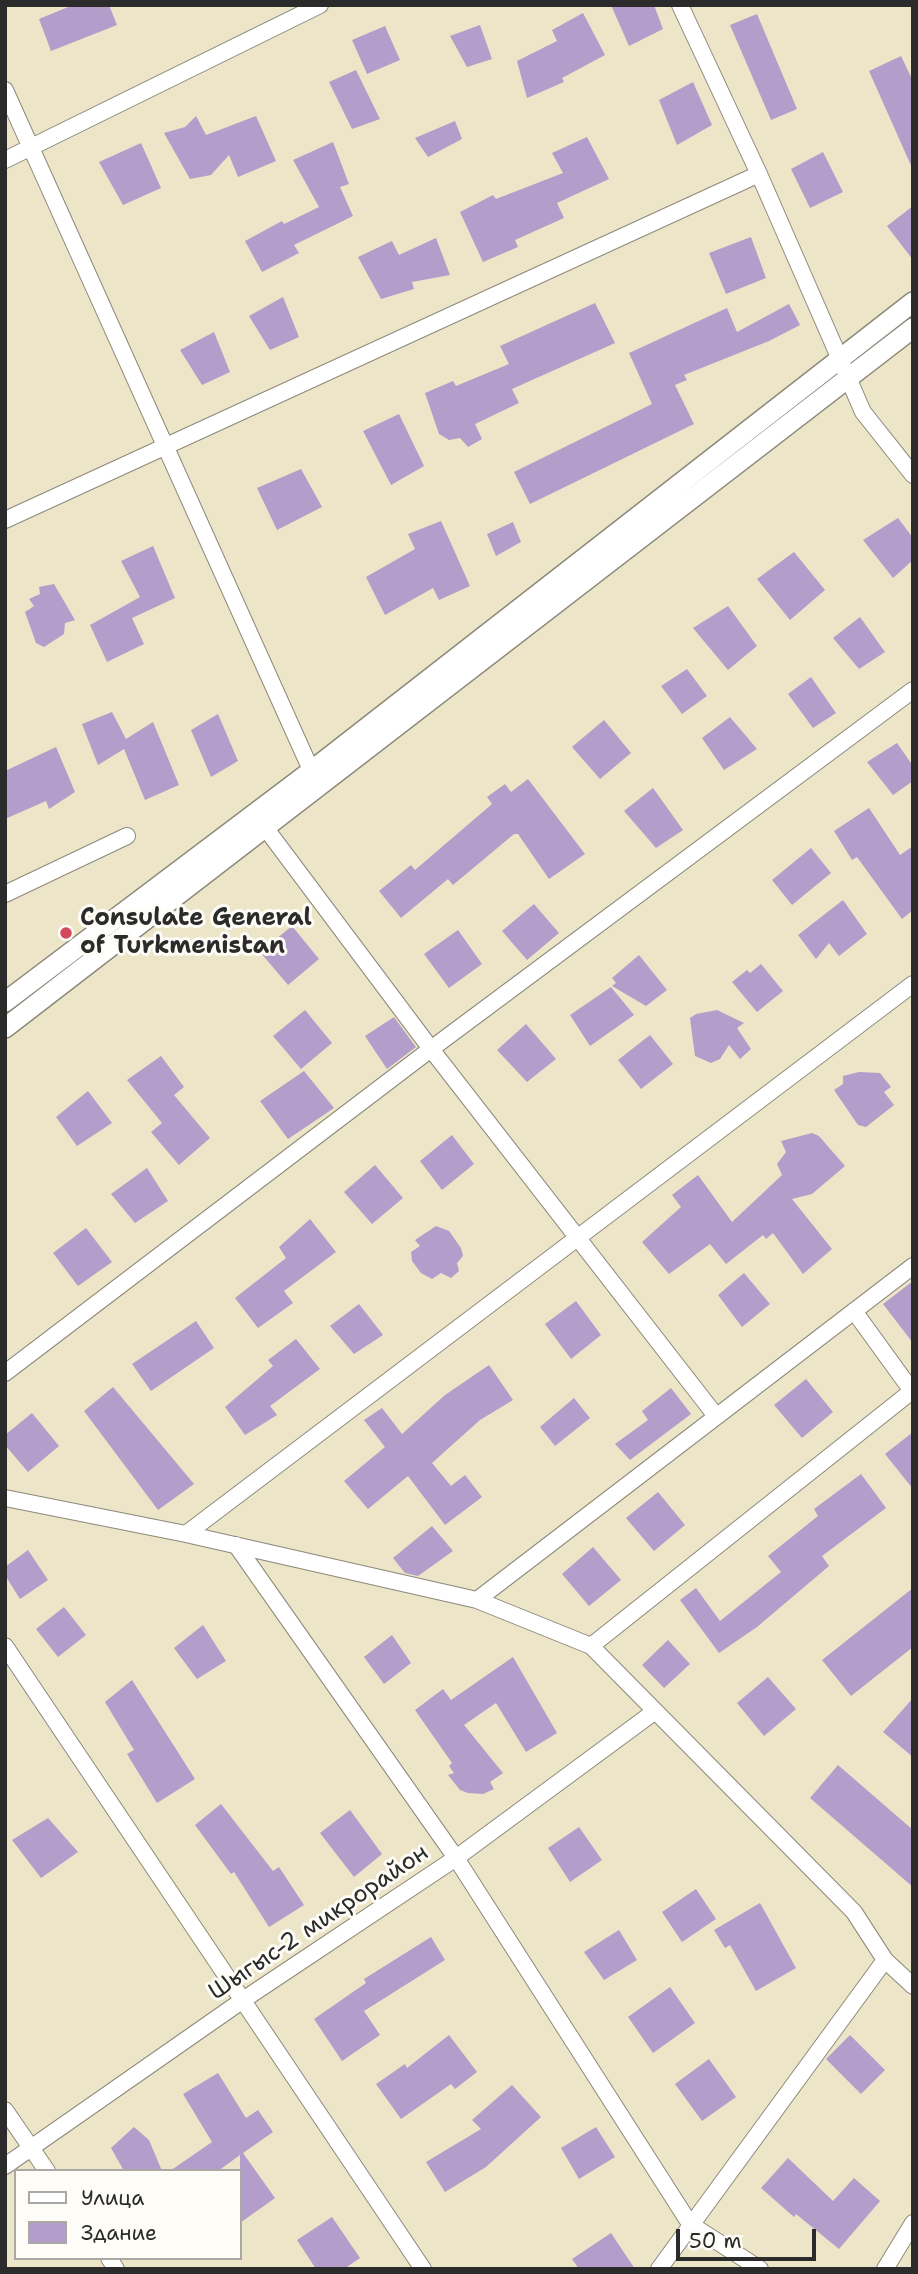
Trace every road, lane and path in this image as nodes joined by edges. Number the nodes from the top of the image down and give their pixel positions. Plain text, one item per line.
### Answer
1 (320, 5) edge
2 (680, 5) edge
3 (5, 90) edge
4 (31, 148) junction
5 (5, 160) edge
6 (759, 174) junction
7 (913, 302) edge
8 (913, 328) edge
9 (841, 357) junction
10 (846, 378) junction
11 (165, 447) junction
12 (913, 475) edge
13 (5, 520) edge
14 (913, 690) edge
15 (315, 779) junction
16 (254, 812) junction
17 (267, 829) junction
18 (127, 836) dead end
19 (5, 894) edge
20 (913, 984) edge
21 (5, 1002) edge
22 (5, 1028) edge
23 (431, 1049) junction
24 (580, 1238) junction
25 (913, 1266) edge
26 (854, 1311) junction
27 (5, 1373) edge
28 (716, 1416) junction
29 (5, 1498) edge
30 (187, 1534) junction
31 (236, 1545) junction
32 (477, 1600) junction
33 (5, 1646) edge
34 (591, 1646) junction
35 (654, 1712) junction
36 (456, 1858) junction
37 (885, 1960) junction
38 (913, 1986) edge
39 (243, 2000) junction
40 (5, 2110) edge
41 (32, 2149) junction
42 (5, 2166) edge
43 (46, 2169) edge
44 (913, 2223) edge
45 (690, 2224) junction
46 (423, 2269) edge
47 (659, 2269) edge
48 (760, 2269) edge
49 (885, 2269) edge

1 - 4 street
2 - 6 street
3 - 4 street
4 - 5 street
4 - 11 street
6 - 9 street
6 - 11 street
7 - 9 street
8 - 10 street
9 - 10 street
9 - 15 street
10 - 12 street
10 - 15 street
11 - 13 street
11 - 15 street
14 - 23 street
15 - 16 street
15 - 17 street
16 - 17 street
16 - 21 street
17 - 22 street
17 - 23 street
18 - 19 street
20 - 24 street
23 - 24 street
23 - 27 street
24 - 28 street
24 - 30 street
25 - 26 street
26 - 28 street
26 - 34 street
28 - 32 street
29 - 30 street
30 - 31 street
31 - 32 street
31 - 36 street
32 - 34 street
33 - 39 street
34 - 35 street
35 - 36 street, Шыгыс-2 микрорайон
35 - 37 street
36 - 39 street, Шыгыс-2 микрорайон
36 - 45 street
37 - 38 street
37 - 45 street
39 - 41 street, Шыгыс-2 микрорайон
39 - 46 street
40 - 41 street
41 - 42 street, Шыгыс-2 микрорайон
41 - 43 street
44 - 49 street
45 - 47 street
45 - 48 street

